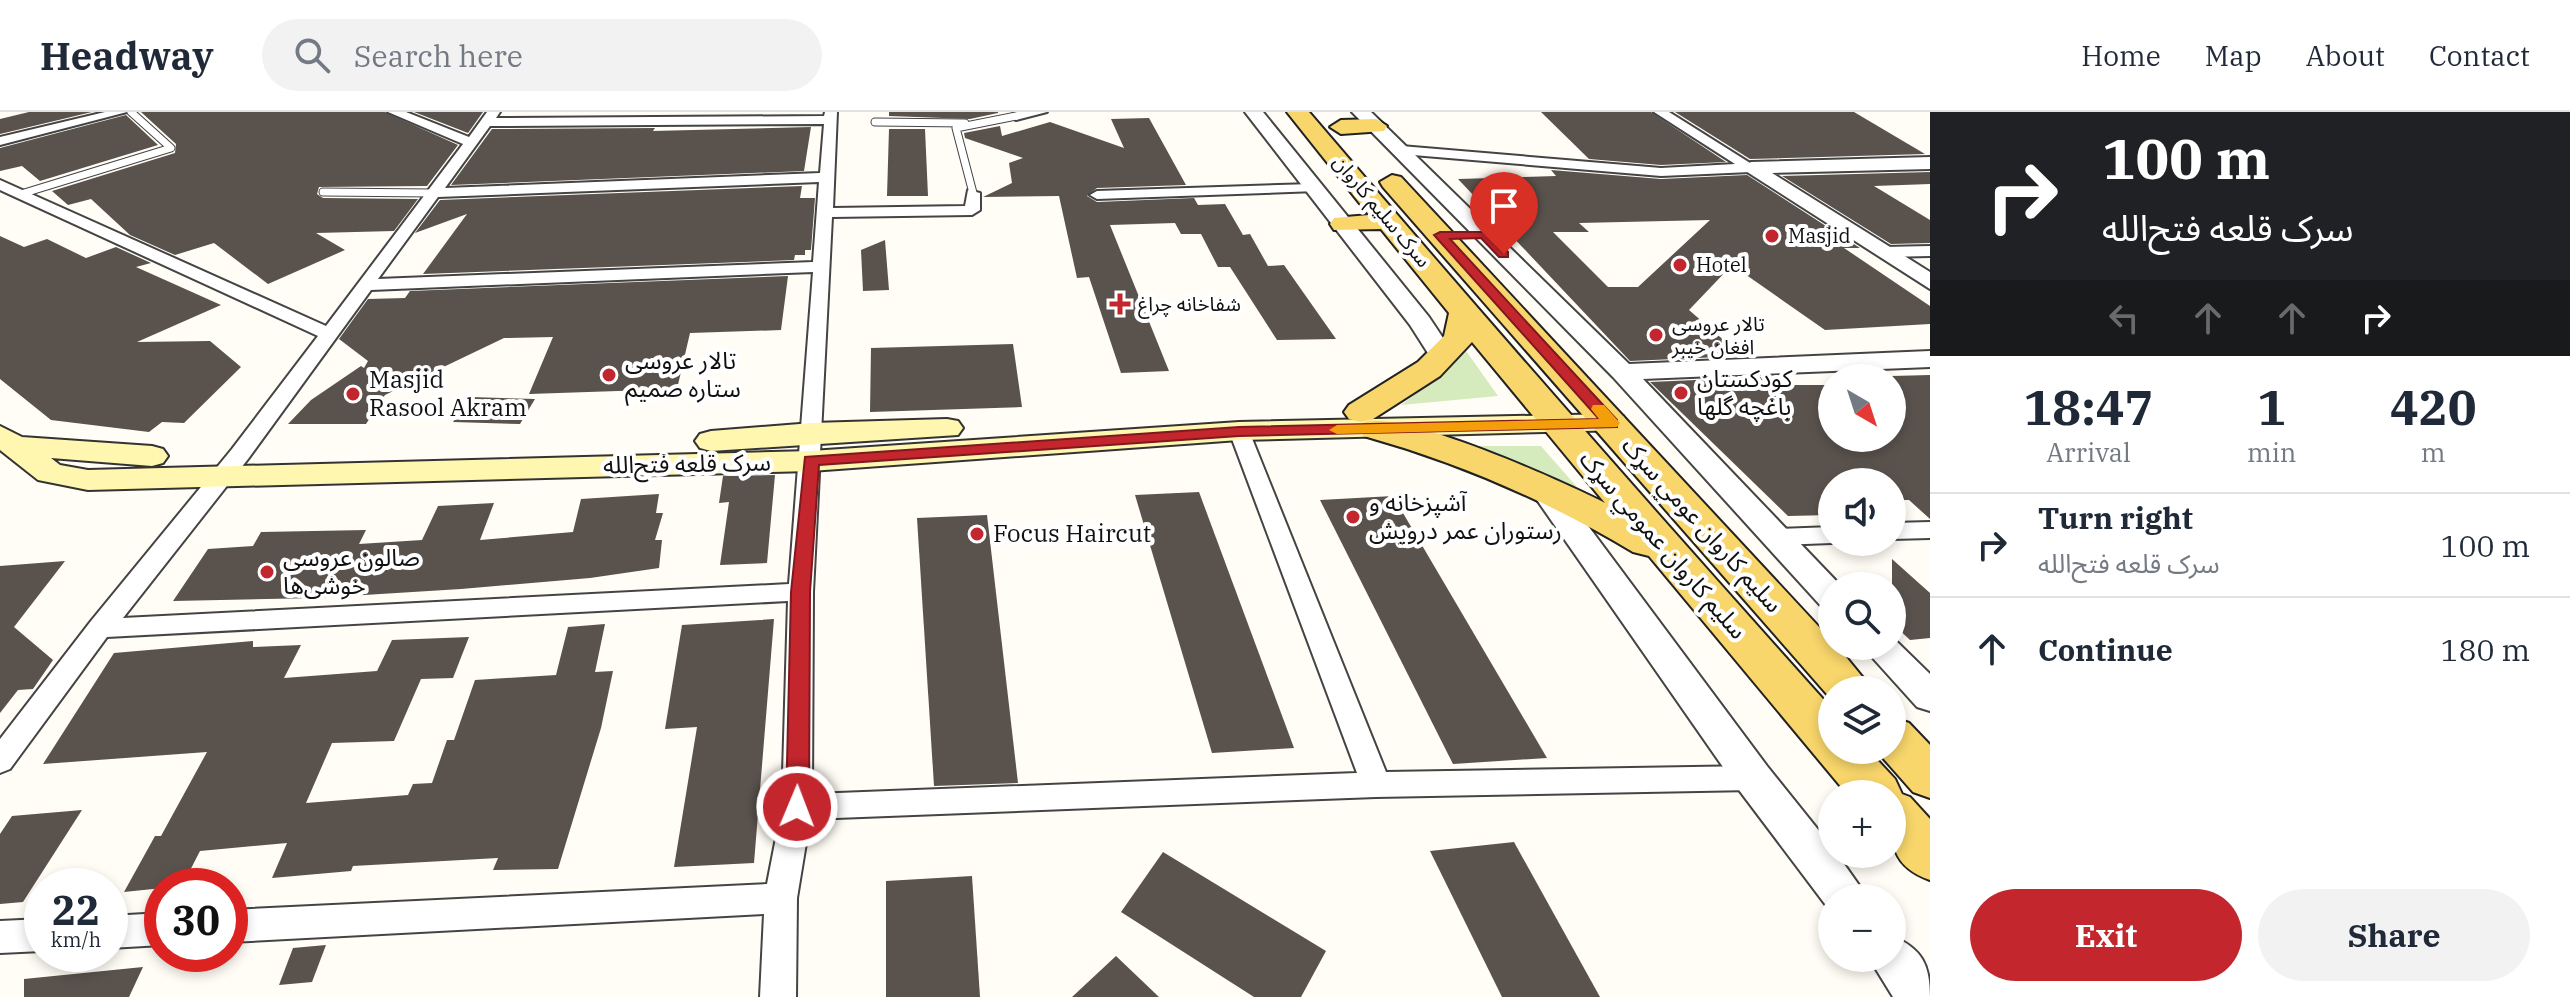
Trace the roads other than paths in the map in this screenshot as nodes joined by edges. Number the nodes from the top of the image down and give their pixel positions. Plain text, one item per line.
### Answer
1 (121, 112) edge
2 (131, 112) edge
3 (394, 112) edge
4 (1041, 112) edge
5 (1254, 112) edge
6 (1298, 112) edge
7 (1660, 112) edge
8 (831, 116) edge
9 (1016, 116) joint
10 (490, 117) edge
11 (1351, 119) edge
12 (875, 122) dead end
13 (968, 123) junction
14 (0, 141) edge
15 (470, 142) junction
16 (1401, 150) junction
17 (1930, 163) edge
18 (1751, 168) junction
19 (827, 177) junction
20 (0, 184) edge
21 (1312, 188) junction
22 (323, 192) dead end
23 (431, 193) junction
24 (973, 193) joint
25 (21, 194) junction
26 (1097, 195) dead end
27 (825, 213) junction
28 (1392, 221) junction
29 (1343, 224) junction
30 (1484, 234) junction
31 (1440, 235) junction
32 (1930, 251) edge
33 (1884, 252) junction
34 (822, 267) junction
35 (1930, 282) edge
36 (364, 285) junction
37 (1464, 312) junction
38 (328, 334) junction
39 (1442, 356) junction
40 (1930, 359) edge
41 (1622, 372) junction
42 (1604, 415) junction
43 (1551, 417) junction
44 (1369, 420) junction
45 (1239, 431) junction
46 (6, 445) edge
47 (812, 446) junction
48 (232, 464) junction
49 (1543, 487) junction
50 (1930, 530) edge
51 (1906, 531) edge
52 (1818, 535) edge
53 (1775, 537) junction
54 (1678, 562) junction
55 (1818, 582) edge
56 (801, 592) junction
57 (100, 628) junction
58 (1894, 660) edge
59 (1837, 676) edge
60 (1930, 697) edge
61 (1818, 725) edge
62 (1906, 751) edge
63 (0, 761) edge
64 (1851, 764) edge
65 (1753, 778) junction
66 (1930, 778) edge
67 (1865, 780) edge
68 (1376, 785) junction
69 (797, 807) junction
70 (1906, 829) edge
71 (1930, 857) edge
72 (1835, 884) edge
73 (781, 898) junction
74 (248, 925) edge
75 (24, 936) edge
76 (0, 937) edge
77 (1903, 972) edge
78 (778, 997) edge
79 (1922, 997) edge

1 - 14 street
2 - 25 lane
3 - 15 street
4 - 9 street
5 - 21 street
6 - 28 main road, سرک سلیم کاروان
7 - 18 street
8 - 10 street
8 - 19 street
9 - 13 lane
10 - 15 street
11 - 16 street
11 - 31 main road, سلیم کاروان عومي سړک
12 - 13 lane
13 - 24 lane
15 - 23 street
16 - 18 street
16 - 30 street
17 - 18 street
18 - 33 street
19 - 23 street
19 - 27 street
20 - 25 street
21 - 26 street
21 - 29 street
22 - 23 lane
23 - 36 street
24 - 27 street
25 - 38 street
27 - 34 street
28 - 29 main road
28 - 37 main road, سرک سلیم کاروان
29 - 39 street
30 - 31 main road
30 - 41 street
31 - 42 main road, سلیم کاروان عومي سړک
32 - 33 street
33 - 35 street
34 - 36 street
34 - 47 street
36 - 38 street
37 - 39 main road
37 - 43 main road, سلیم کاروان عمومي سړک
38 - 48 street
39 - 44 main road
40 - 41 street
41 - 53 street
42 - 43 main road, سرک قلعه فتح‌الله
42 - 59 main road, سلیم کاروان عومي سړک
43 - 44 main road, سرک قلعه فتح‌الله
43 - 54 main road, سلیم کاروان عمومي سړک
44 - 45 main road, سرک قلعه فتح‌الله
44 - 47 main road, سرک قلعه فتح‌الله
44 - 49 main road
45 - 47 main road, سرک قلعه فتح‌الله
45 - 68 street
46 - 48 main road, سرک قلعه فتح‌الله
47 - 48 main road, سرک قلعه فتح‌الله
47 - 56 street
48 - 57 street
49 - 54 main road
49 - 65 street
50 - 51 street
52 - 53 street
53 - 55 street
54 - 61 main road, سلیم کاروان عمومي سړک
56 - 57 street
56 - 69 street
57 - 63 street
58 - 60 street
62 - 66 main road
64 - 67 main road
65 - 68 street
65 - 72 street
68 - 69 street
69 - 73 street
70 - 71 main road
73 - 74 street
73 - 78 street
75 - 76 street
77 - 79 street

